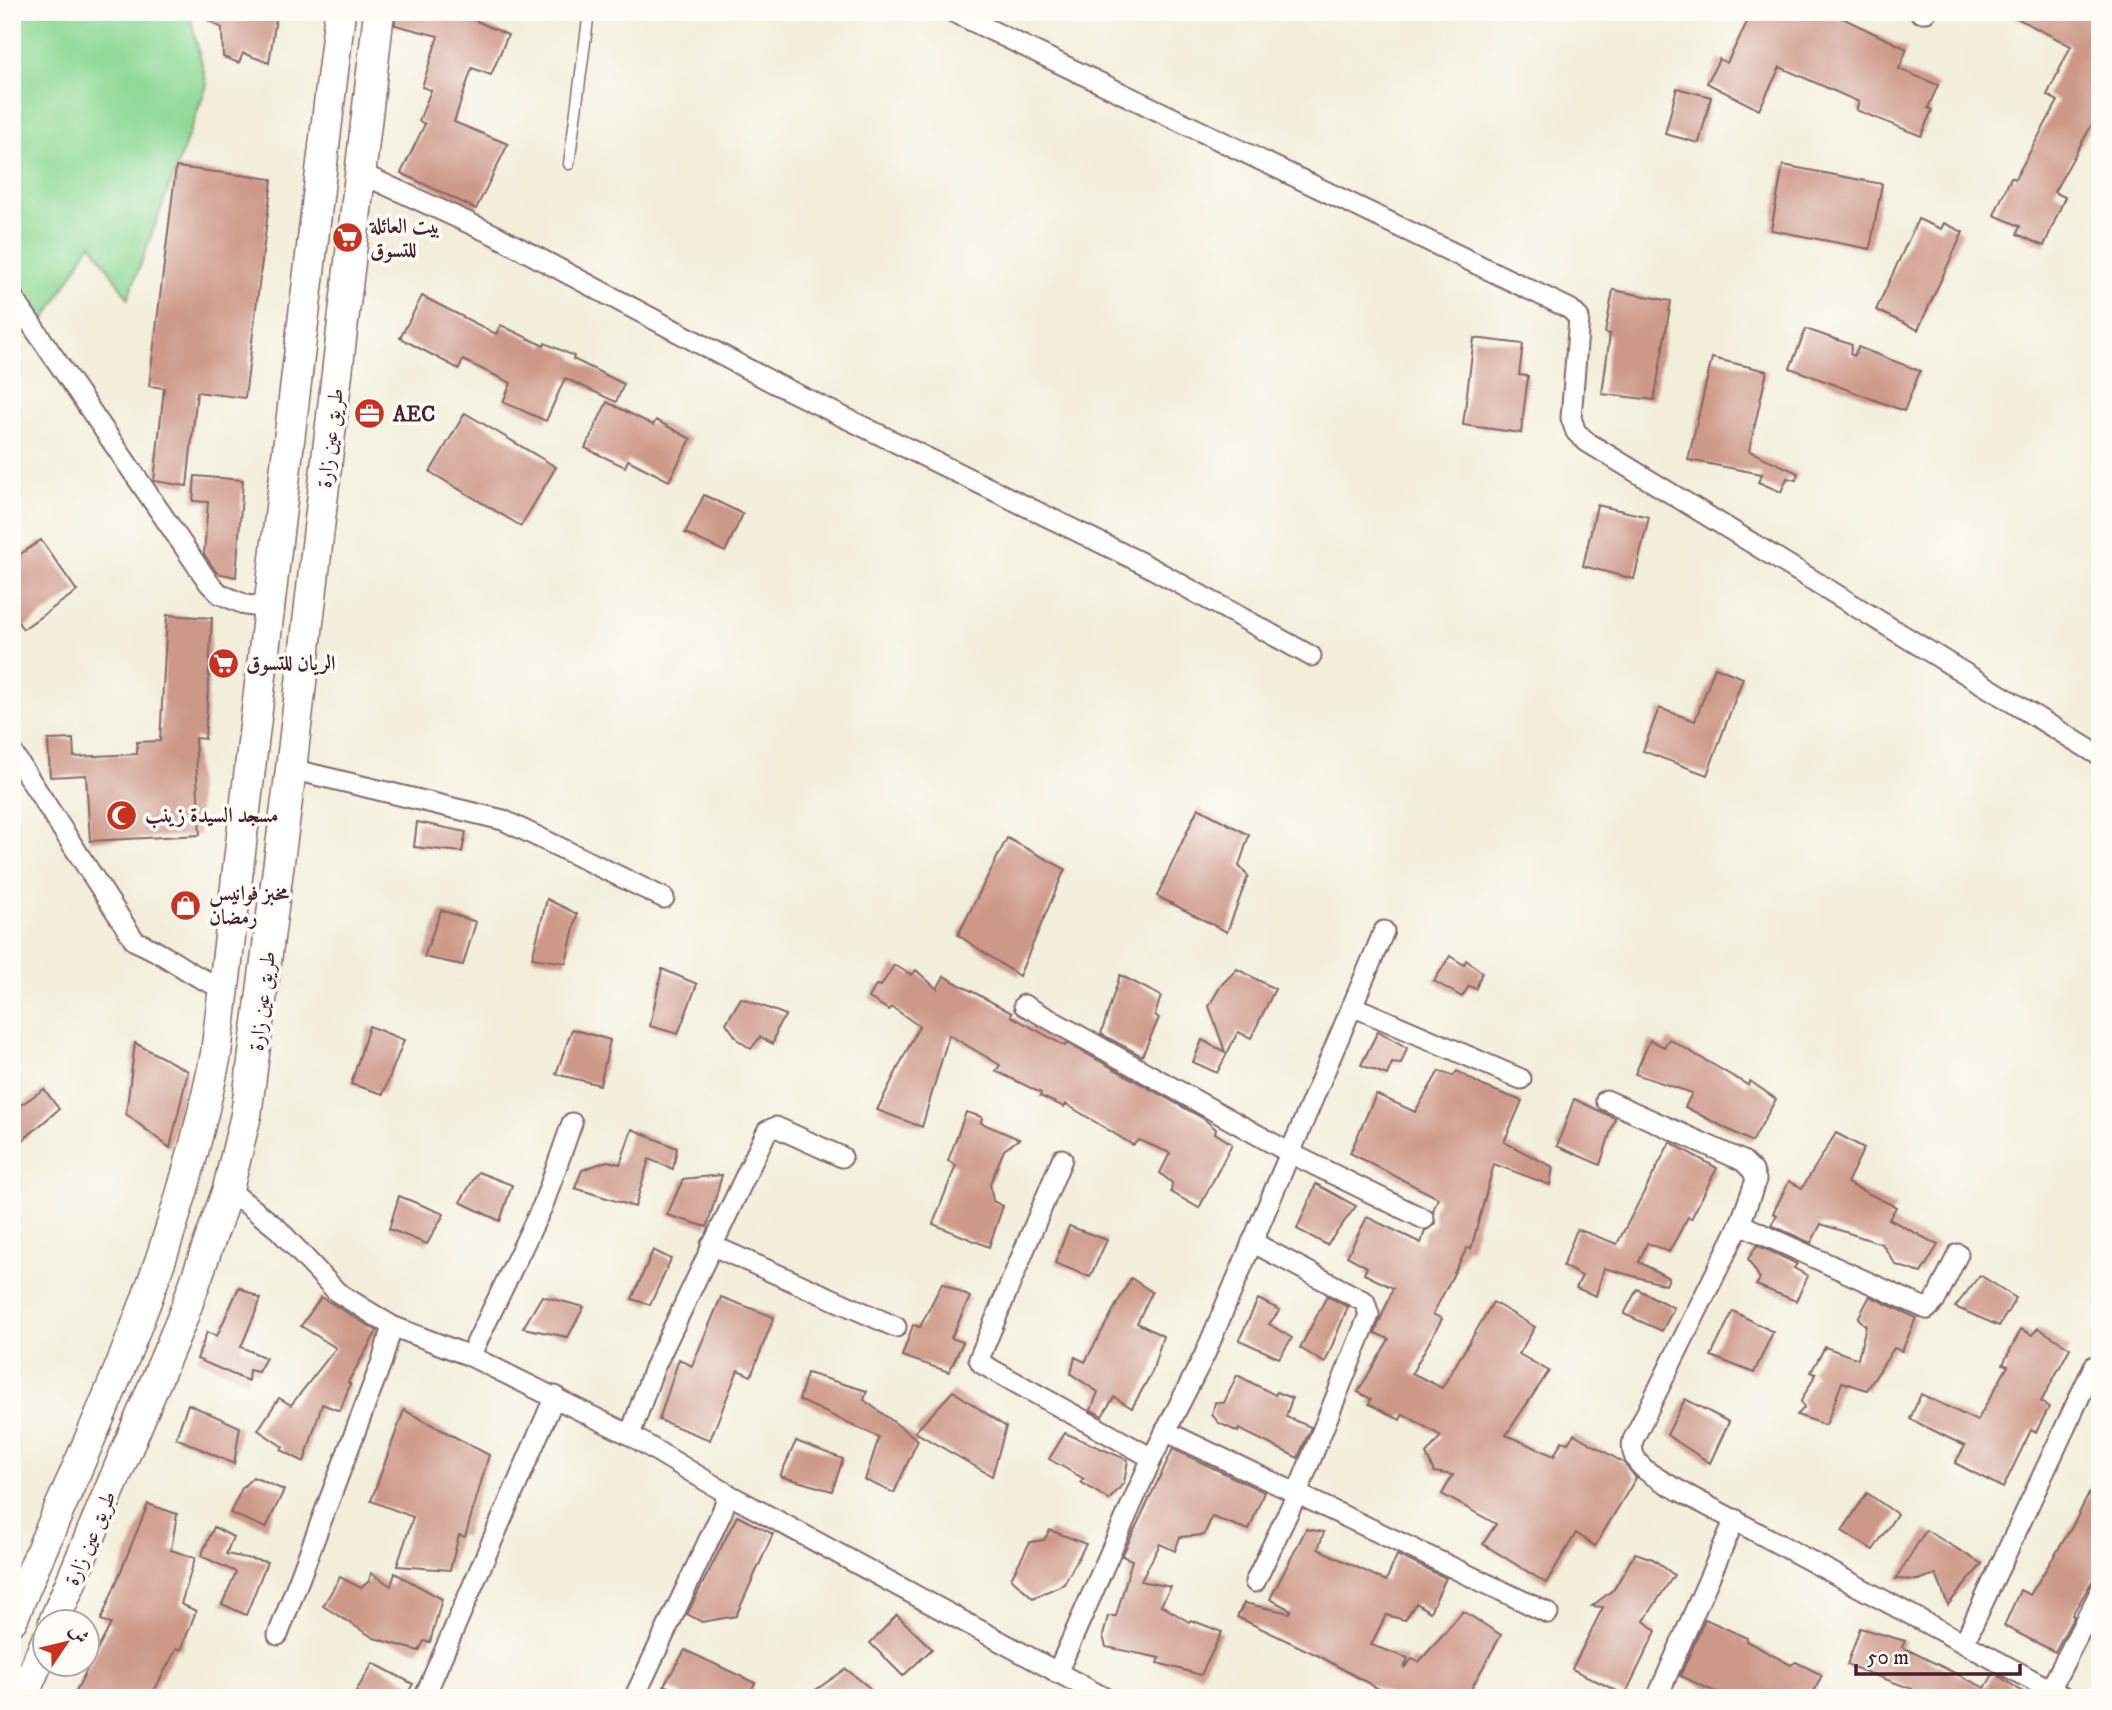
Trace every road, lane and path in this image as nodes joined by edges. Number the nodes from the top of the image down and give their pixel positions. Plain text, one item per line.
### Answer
1 (340, 12) edge
2 (379, 12) edge
3 (589, 12) edge
4 (953, 12) edge
5 (1920, 12) edge
6 (1926, 12) edge
7 (569, 164) dead end
8 (360, 173) junction
9 (12, 296) edge
10 (269, 608) junction
11 (1311, 656) dead end
12 (12, 752) edge
13 (2100, 756) edge
14 (291, 769) junction
15 (664, 898) dead end
16 (1384, 931) dead end
17 (226, 989) junction
18 (1024, 1005) dead end
19 (1352, 1006) junction
20 (1521, 1079) dead end
21 (1606, 1100) dead end
22 (572, 1123) dead end
23 (1290, 1153) junction
24 (842, 1157) dead end
25 (1062, 1159) dead end
26 (228, 1189) junction
27 (1424, 1219) dead end
28 (1740, 1224) junction
29 (1252, 1242) junction
30 (711, 1245) junction
31 (1958, 1254) dead end
32 (392, 1326) junction
33 (896, 1327) dead end
34 (470, 1356) junction
35 (2094, 1366) dead end
36 (555, 1396) junction
37 (1165, 1432) junction
38 (630, 1435) junction
39 (1152, 1458) junction
40 (728, 1494) junction
41 (1296, 1496) junction
42 (1735, 1519) junction
43 (1255, 1582) dead end
44 (2100, 1591) edge
45 (60, 1608) edge
46 (1548, 1613) dead end
47 (12, 1620) edge
48 (278, 1635) dead end
49 (1964, 1643) junction
50 (1057, 1674) junction
51 (32, 1675) edge
52 (2058, 1694) edge
53 (1662, 1696) edge
54 (22, 1698) edge
55 (424, 1698) edge
56 (634, 1698) edge
57 (1105, 1698) edge

1 - 10 main road, طريق عين زارة
2 - 8 main road, طريق عين زارة
3 - 7 lane
4 - 13 street
5 - 6 street
8 - 11 street
8 - 14 main road, طريق عين زارة
9 - 10 street
10 - 17 main road, طريق عين زارة
12 - 17 street
14 - 15 street
14 - 26 main road, طريق عين زارة
16 - 19 street
17 - 47 main road, طريق عين زارة
18 - 23 street
19 - 20 street
19 - 23 street
21 - 28 street
22 - 34 street
23 - 27 street
23 - 29 street
24 - 30 street
25 - 39 street
26 - 32 street
26 - 45 main road, طريق عين زارة
28 - 31 street
28 - 42 street
29 - 37 street
29 - 41 street
30 - 33 street
30 - 38 street
32 - 34 street
32 - 48 street
34 - 36 street
35 - 49 street
36 - 38 street
36 - 55 street
37 - 39 street
37 - 41 street
38 - 40 street
39 - 50 street
40 - 50 street
40 - 56 street
41 - 43 street
41 - 46 street
42 - 49 street
42 - 53 street
44 - 52 street
49 - 52 street
50 - 57 street
51 - 54 main road

